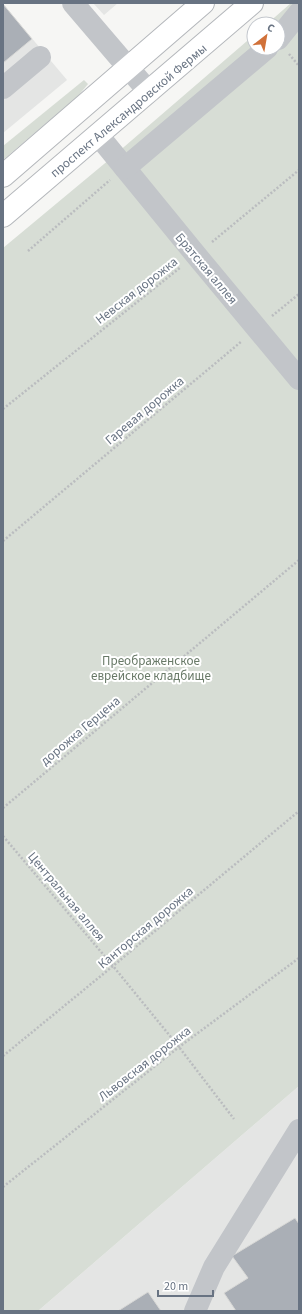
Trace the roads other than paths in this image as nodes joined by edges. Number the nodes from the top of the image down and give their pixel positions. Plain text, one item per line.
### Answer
1 (73, 3) edge
2 (203, 3) edge
3 (252, 3) edge
4 (299, 13) edge
5 (286, 29) edge
6 (258, 56) edge
7 (40, 57) dead end
8 (128, 67) junction
9 (3, 88) edge
10 (150, 92) junction
11 (98, 135) junction
12 (120, 163) junction
13 (3, 176) edge
14 (3, 216) edge
15 (299, 379) edge
16 (299, 1130) edge
17 (195, 1311) edge

1 - 8 street
2 - 8 main road
3 - 10 main road, проспект Александровской Фермы
4 - 5 street
6 - 12 street
7 - 9 street
8 - 10 street
8 - 13 main road
10 - 11 main road, проспект Александровской Фермы
11 - 12 street, Братская аллея
11 - 14 main road, проспект Александровской Фермы
12 - 15 street, Братская аллея
16 - 17 street

